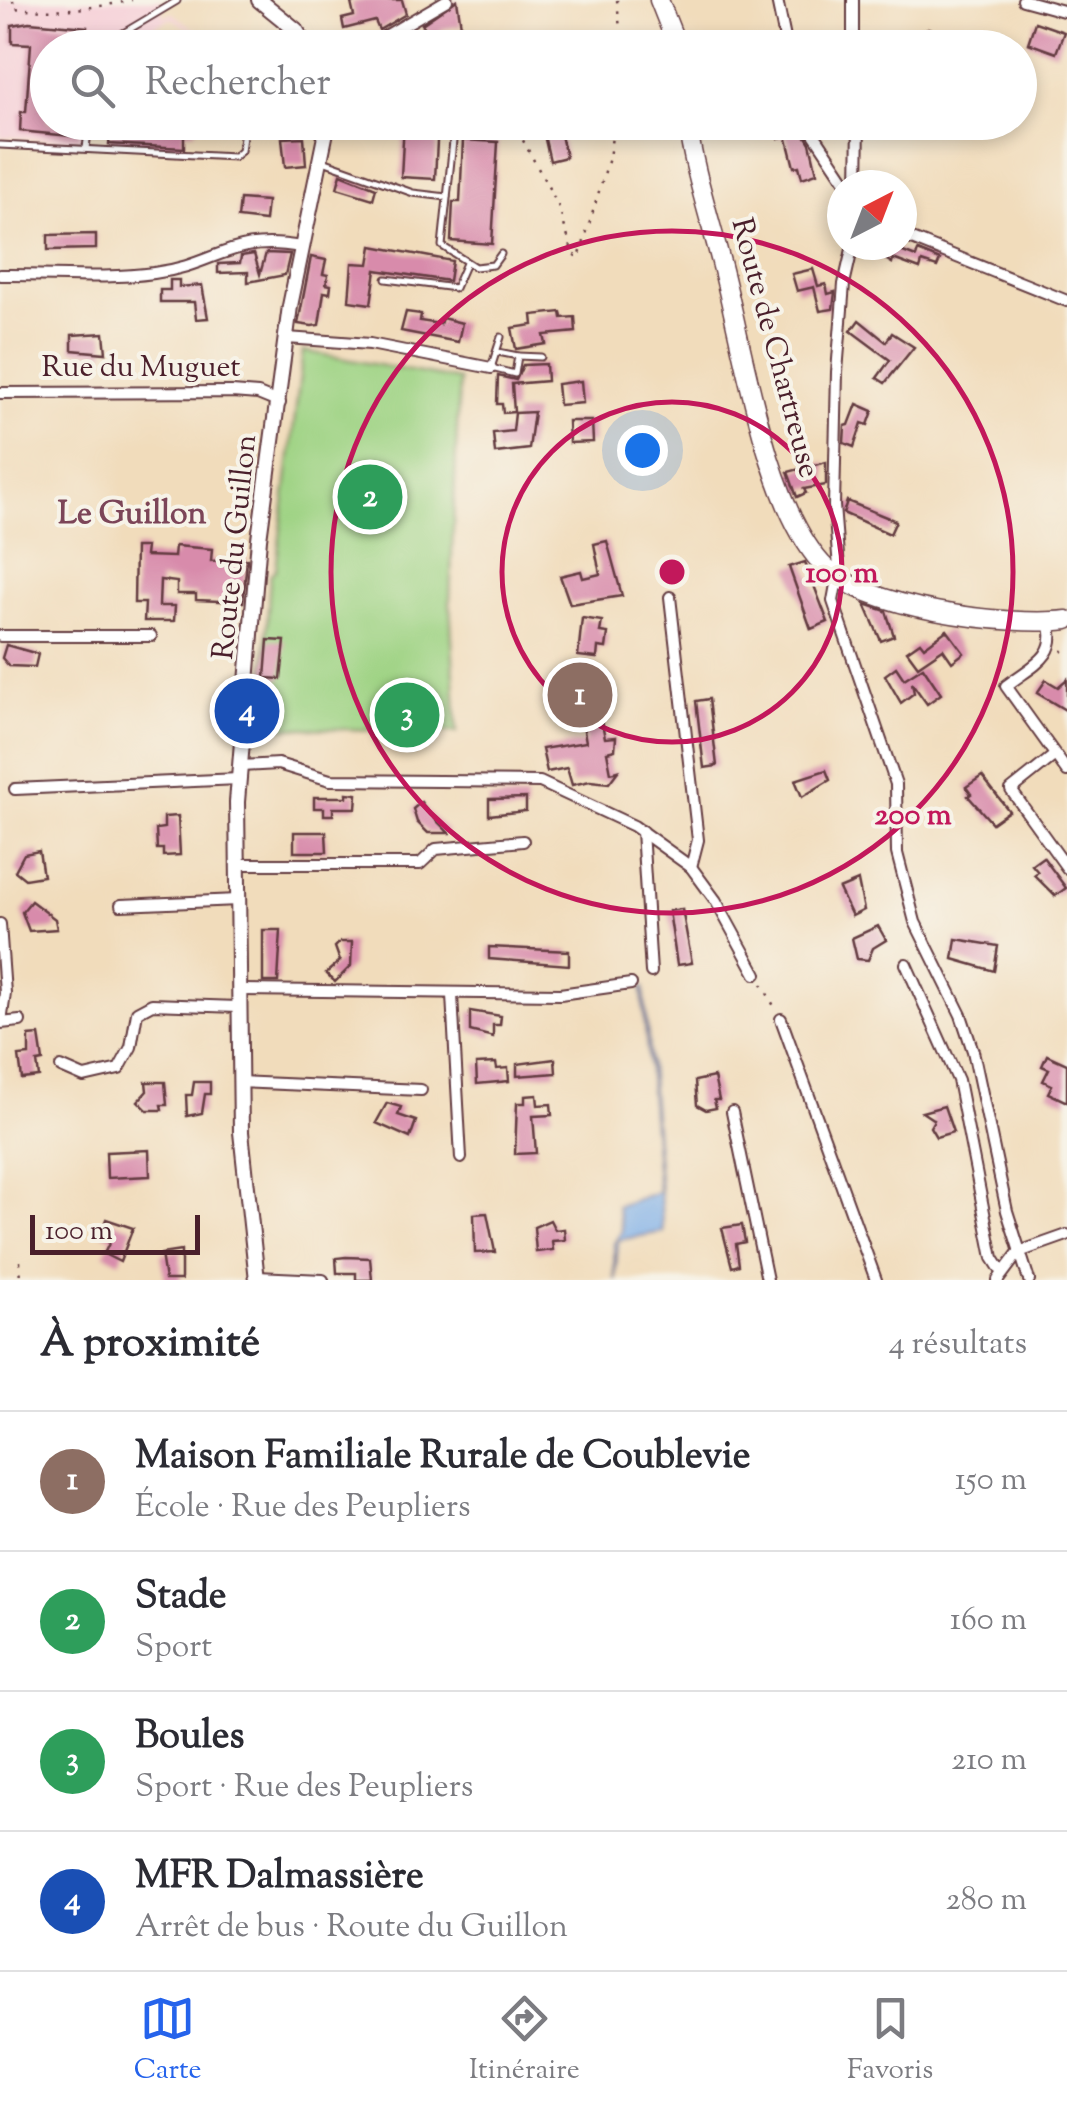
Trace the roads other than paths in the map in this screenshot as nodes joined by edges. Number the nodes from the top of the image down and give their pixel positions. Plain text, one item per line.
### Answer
1 (259, 0) edge
2 (447, 0) edge
3 (660, 0) edge
4 (777, 0) edge
5 (852, 0) edge
6 (1023, 0) edge
7 (178, 1) edge
8 (1067, 12) edge
9 (129, 30) edge
10 (291, 30) edge
11 (395, 30) edge
12 (671, 30) edge
13 (783, 30) edge
14 (853, 30) edge
15 (87, 140) edge
16 (243, 140) edge
17 (326, 140) edge
18 (452, 140) edge
19 (691, 140) edge
20 (818, 140) edge
21 (859, 140) edge
22 (0, 145) edge
23 (86, 150) junction
24 (323, 161) junction
25 (838, 170) edge
26 (858, 170) edge
27 (447, 197) junction
28 (917, 240) edge
29 (301, 246) junction
30 (501, 254) dead end
31 (850, 260) edge
32 (466, 264) junction
33 (0, 275) edge
34 (386, 280) dead end
35 (1067, 300) edge
36 (287, 338) junction
37 (501, 338) dead end
38 (498, 352) junction
39 (518, 356) junction
40 (541, 357) dead end
41 (491, 368) junction
42 (0, 392) edge
43 (280, 403) junction
44 (837, 578) junction
45 (670, 597) dead end
46 (1058, 621) edge
47 (0, 636) edge
48 (151, 636) dead end
49 (1055, 755) junction
50 (1067, 771) edge
51 (240, 773) junction
52 (15, 789) dead end
53 (642, 831) junction
54 (523, 841) dead end
55 (237, 864) junction
56 (691, 867) junction
57 (1067, 868) edge
58 (238, 900) junction
59 (121, 905) dead end
60 (0, 924) edge
61 (906, 964) dead end
62 (651, 972) dead end
63 (756, 974) road end
64 (631, 984) dead end
65 (238, 990) junction
66 (452, 995) junction
67 (238, 1007) junction
68 (781, 1019) road end
69 (20, 1021) dead end
70 (62, 1068) dead end
71 (239, 1082) junction
72 (422, 1090) dead end
73 (732, 1112) dead end
74 (462, 1158) dead end
75 (1067, 1235) edge
76 (1019, 1252) junction
77 (1000, 1276) edge
78 (257, 1278) edge
79 (323, 1280) edge
80 (767, 1280) edge
81 (876, 1280) edge
82 (1030, 1280) edge

1 - 10 street
2 - 11 street
3 - 12 main road
4 - 13 street
5 - 14 street
6 - 8 street
7 - 9 lane
15 - 23 lane
16 - 23 lane
17 - 24 street, Route du Guillon
18 - 27 lane
19 - 44 main road, Route de Chartreuse
20 - 25 street
21 - 26 street
22 - 23 lane
24 - 27 lane
24 - 29 street, Route du Guillon
27 - 32 lane
28 - 35 street
29 - 33 street
29 - 36 street, Route du Guillon
30 - 32 lane
31 - 44 street
32 - 34 lane
36 - 41 street
36 - 43 street, Route du Guillon
37 - 38 lane
38 - 39 lane
38 - 41 lane
39 - 40 lane
39 - 41 lane
42 - 43 street, Rue du Muguet
43 - 51 street, Route du Guillon
44 - 46 main road, Route de Chartreuse
44 - 76 street
45 - 56 street
46 - 49 street
47 - 48 street
49 - 50 street
49 - 57 street
51 - 52 street
51 - 53 street
51 - 55 street, Route du Guillon
53 - 56 street
53 - 62 street
54 - 55 street
55 - 58 street, Route du Guillon
56 - 63 street
58 - 59 street
58 - 65 street, Route du Guillon
60 - 69 street
61 - 77 street
64 - 66 street
65 - 66 street
65 - 67 street, Route du Guillon
66 - 74 street
67 - 70 street
67 - 71 street, Route du Guillon
68 - 81 street
71 - 72 street
71 - 78 street, Route du Guillon
73 - 80 street
75 - 76 street
76 - 77 street
76 - 82 street
78 - 79 street

